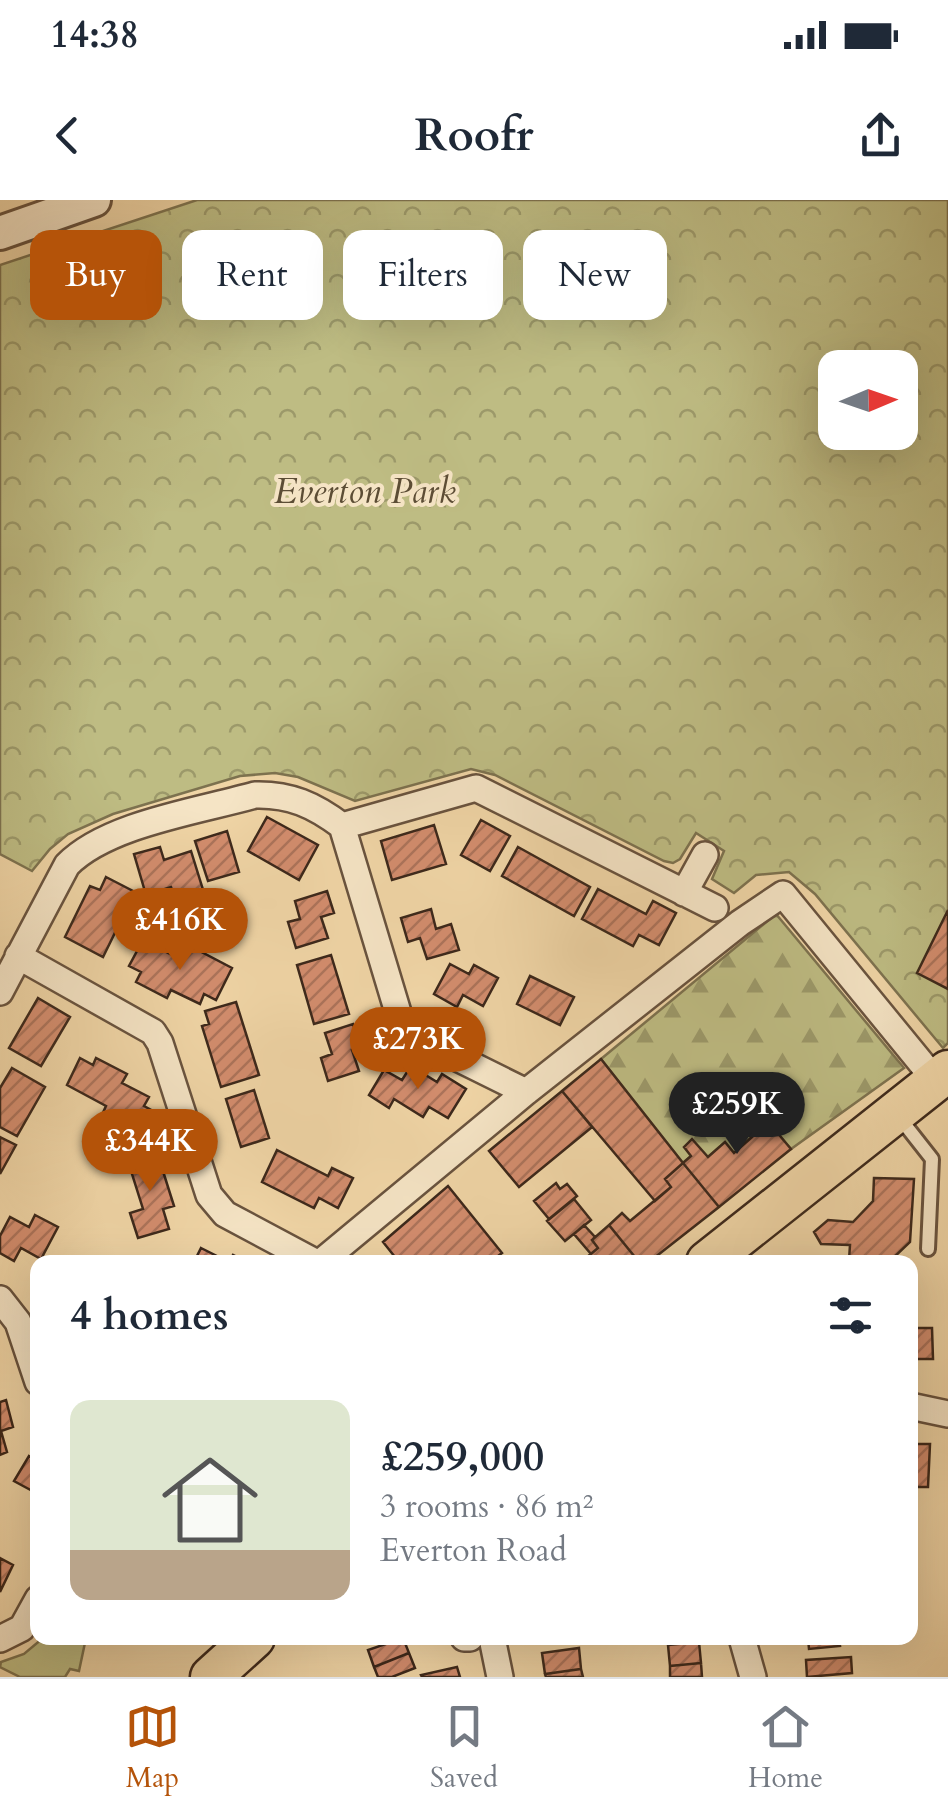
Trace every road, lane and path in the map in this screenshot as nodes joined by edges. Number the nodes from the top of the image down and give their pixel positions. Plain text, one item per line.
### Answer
1 (94, 200) edge
2 (0, 233) edge
3 (342, 826) junction
4 (705, 855) dead end
5 (684, 892) junction
6 (714, 908) dead end
7 (18, 956) junction
8 (0, 992) edge
9 (942, 1076) edge
10 (526, 1092) junction
11 (896, 1114) junction
12 (928, 1248) dead end
13 (304, 1255) edge
14 (327, 1255) edge
15 (716, 1255) edge
16 (0, 1299) edge
17 (30, 1358) edge
18 (918, 1408) edge
19 (948, 1414) edge
20 (30, 1609) edge
21 (11, 1634) edge
22 (246, 1645) edge
23 (493, 1645) edge
24 (744, 1645) edge
25 (211, 1677) edge
26 (500, 1677) edge
27 (753, 1677) edge

1 - 2 street
3 - 5 street
3 - 7 street
3 - 10 street
4 - 5 street
5 - 6 street
7 - 8 street
7 - 13 street
9 - 10 street
9 - 11 main road
10 - 14 street
11 - 12 lane
11 - 15 main road
16 - 17 street
18 - 19 street
20 - 21 street
22 - 25 main road
23 - 26 street
24 - 27 street

